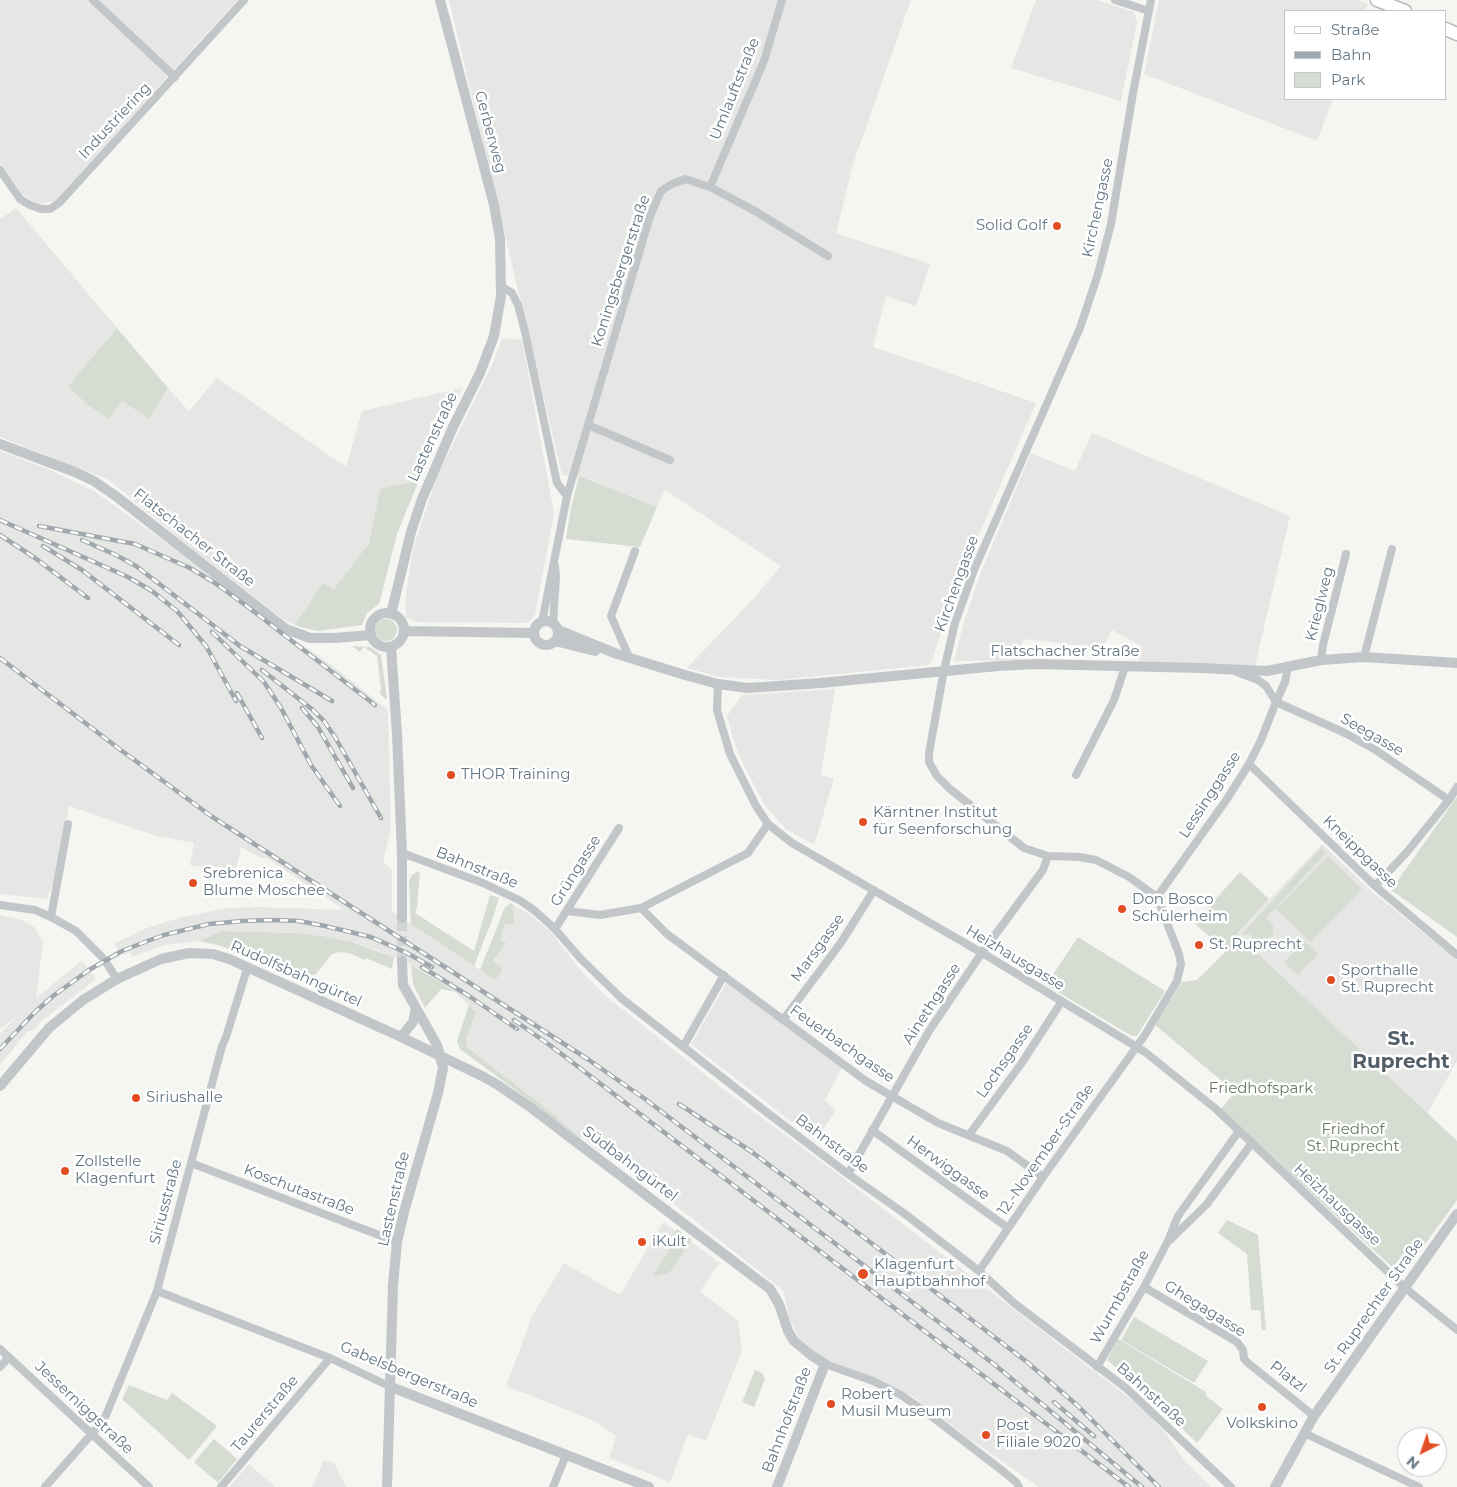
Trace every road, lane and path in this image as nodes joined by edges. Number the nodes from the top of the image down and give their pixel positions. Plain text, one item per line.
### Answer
1 (92, 0) edge
2 (244, 0) edge
3 (440, 0) edge
4 (782, 0) edge
5 (1115, 0) edge
6 (1151, 0) edge
7 (1377, 0) edge
8 (1402, 10) edge
9 (1149, 12) junction
10 (175, 77) junction
11 (0, 170) edge
12 (710, 187) junction
13 (828, 256) dead end
14 (502, 273) joint
15 (502, 287) junction
16 (588, 425) junction
17 (0, 444) edge
18 (670, 460) dead end
19 (567, 496) junction
20 (1392, 549) dead end
21 (635, 551) dead end
22 (1346, 554) dead end
23 (555, 564) junction
24 (391, 614) junction
25 (542, 622) junction
26 (555, 627) junction
27 (404, 631) junction
28 (534, 633) junction
29 (371, 635) junction
30 (555, 641) junction
31 (391, 647) junction
32 (617, 654) junction
33 (629, 657) junction
34 (1364, 658) junction
35 (1321, 660) junction
36 (1457, 663) edge
37 (1125, 667) junction
38 (1288, 667) junction
39 (944, 670) junction
40 (1233, 670) junction
41 (718, 684) junction
42 (1276, 702) junction
43 (1249, 764) junction
44 (1076, 775) dead end
45 (1457, 787) edge
46 (1449, 800) junction
47 (68, 824) dead end
48 (768, 824) junction
49 (619, 828) dead end
50 (402, 853) junction
51 (1048, 856) junction
52 (1375, 886) junction
53 (874, 890) junction
54 (1157, 897) junction
55 (0, 905) edge
56 (641, 908) junction
57 (567, 912) junction
58 (51, 917) junction
59 (402, 918) tunnel mouth
60 (556, 929) junction
61 (981, 954) junction
62 (1457, 955) edge
63 (402, 961) tunnel mouth
64 (247, 969) junction
65 (724, 975) junction
66 (117, 979) junction
67 (1062, 1001) junction
68 (416, 1008) junction
69 (782, 1020) junction
70 (401, 1037) junction
71 (1137, 1046) junction
72 (683, 1047) junction
73 (440, 1056) junction
74 (0, 1086) edge
75 (891, 1096) junction
76 (872, 1130) junction
77 (1239, 1131) junction
78 (969, 1135) junction
79 (1252, 1143) junction
80 (191, 1163) junction
81 (848, 1174) junction
82 (1043, 1177) junction
83 (1457, 1214) edge
84 (1008, 1228) junction
85 (1168, 1241) junction
86 (397, 1242) junction
87 (979, 1271) junction
88 (1144, 1287) junction
89 (1405, 1288) junction
90 (157, 1291) junction
91 (1457, 1330) edge
92 (0, 1349) edge
93 (9, 1357) junction
94 (330, 1358) junction
95 (1244, 1359) joint
96 (825, 1364) junction
97 (1097, 1366) junction
98 (0, 1368) edge
99 (391, 1387) junction
100 (1314, 1416) junction
101 (92, 1434) junction
102 (1304, 1434) junction
103 (566, 1454) junction
104 (1409, 1485) edge
105 (45, 1487) edge
106 (149, 1487) edge
107 (221, 1487) edge
108 (387, 1487) edge
109 (553, 1487) edge
110 (649, 1487) edge
111 (777, 1487) edge
112 (1019, 1487) edge
113 (1231, 1487) edge
114 (1275, 1487) edge
115 (1419, 1487) edge

1 - 10 street
2 - 10 street, Industriering
3 - 14 street, Gerberweg
4 - 12 street, Umlauftstraße
5 - 9 street
6 - 9 street, Kirchengasse
7 - 8 main road
9 - 39 street, Kirchengasse
10 - 11 street, Industriering
12 - 13 street, Koningsbergerstraße
12 - 16 street, Koningsbergerstraße
14 - 15 street, Lastenstraße
15 - 19 street
15 - 24 street, Lastenstraße
16 - 18 street
16 - 19 street, Koningsbergerstraße
17 - 29 street, Flatschacher Straße
19 - 23 street, Koningsbergerstraße
20 - 34 street
21 - 33 street
22 - 35 street, Krieglweg
23 - 25 street, Koningsbergerstraße
23 - 26 street, Koningsbergerstraße
24 - 27 street
24 - 29 street
25 - 26 street
25 - 28 street
26 - 30 street
26 - 32 street, Flatschacher Straße
27 - 28 street
27 - 31 street
28 - 30 street
29 - 31 street
30 - 32 street, Flatschacher Straße
31 - 50 street
32 - 33 street, Flatschacher Straße
33 - 41 street, Flatschacher Straße
34 - 35 street, Flatschacher Straße
34 - 36 street, Flatschacher Straße
35 - 38 street, Flatschacher Straße
37 - 39 street, Flatschacher Straße
37 - 40 street, Flatschacher Straße
37 - 44 street
38 - 40 street, Flatschacher Straße
38 - 42 street, Lessinggasse
39 - 41 street, Flatschacher Straße
39 - 51 street, Kirchengasse
40 - 42 street
41 - 48 street, Heizhausgasse
42 - 43 street, Lessinggasse
42 - 46 street, Seegasse
43 - 52 street, Kneippgasse
43 - 54 street, Lessinggasse
45 - 46 street
46 - 52 street
47 - 58 street
48 - 53 street, Heizhausgasse
48 - 56 street
49 - 57 street, Grüngasse
50 - 59 street
50 - 60 street, Bahnstraße
51 - 54 street, Kirchengasse
51 - 61 street, Ainethgasse
52 - 62 street, Kneippgasse
53 - 61 street, Heizhausgasse
53 - 69 street, Marsgasse
54 - 71 street
55 - 58 street
56 - 57 street
56 - 65 street, Feuerbachgasse
57 - 60 street, Grüngasse
58 - 66 street
60 - 72 street, Bahnstraße
61 - 67 street, Heizhausgasse
61 - 75 street, Ainethgasse
63 - 68 street, Lastenstraße
64 - 66 street, Rudolfsbahngürtel
64 - 70 street, Rudolfsbahngürtel
64 - 80 street, Siriusstraße
65 - 69 street, Feuerbachgasse
65 - 72 street
66 - 74 street, Rudolfsbahngürtel
67 - 71 street, Heizhausgasse
67 - 78 street, Lochsgasse
68 - 70 street
68 - 73 street, Lastenstraße
69 - 75 street, Feuerbachgasse
70 - 73 street, Rudolfsbahngürtel
71 - 77 street, Heizhausgasse
71 - 82 street, 12.-November-Straße
72 - 81 street, Bahnstraße
73 - 86 street, Lastenstraße
73 - 96 street, Südbahngürtel
75 - 76 street, Ainethgasse
75 - 78 street, Feuerbachgasse
76 - 81 street, Ainethgasse
76 - 84 street, Herwiggasse
77 - 79 street, Heizhausgasse
77 - 85 street, Wurmbstraße
78 - 82 street, Feuerbachgasse
79 - 85 street, Wurmbstraße
79 - 89 street, Heizhausgasse
80 - 86 street, Koschutastraße
80 - 90 street, Siriusstraße
81 - 87 street, Bahnstraße
82 - 84 street, 12.-November-Straße
83 - 89 street, St. Ruprechter Straße
84 - 87 street, 12.-November-Straße
85 - 88 street, Wurmbstraße
86 - 99 street, Lastenstraße
87 - 97 street, Bahnstraße
88 - 95 street, Ghegagasse
88 - 97 street, Wurmbstraße
89 - 91 street, Heizhausgasse
89 - 100 street, St. Ruprechter Straße
90 - 94 street, Gabelsbergerstraße
90 - 101 street, Siriusstraße
92 - 93 street, Jesserniggstraße
93 - 98 street
93 - 101 street, Jesserniggstraße
94 - 99 street, Gabelsbergerstraße
94 - 107 street, Taurerstraße
95 - 100 street, Platzl
96 - 111 street, Bahnhofstraße
96 - 112 street
97 - 113 street, Bahnstraße
99 - 103 street, Gabelsbergerstraße
99 - 108 street, Lastenstraße
100 - 102 street, St. Ruprechter Straße
101 - 105 street, Siriusstraße
101 - 106 street, Jesserniggstraße
102 - 104 street
102 - 114 street, St. Ruprechter Straße
103 - 109 street
103 - 110 street, Gabelsbergerstraße
104 - 115 street

